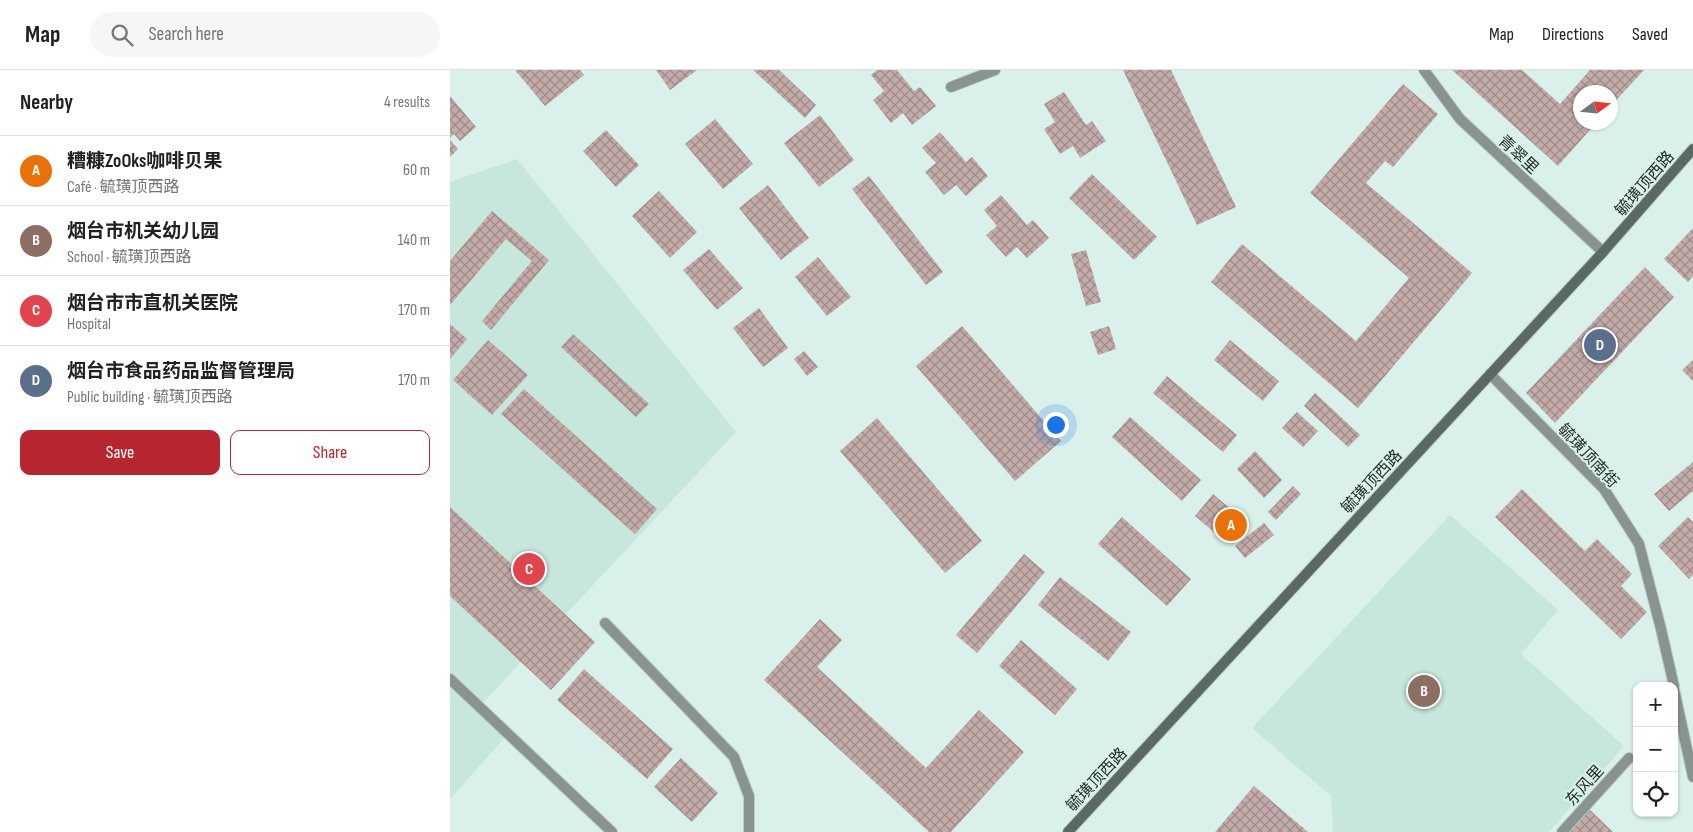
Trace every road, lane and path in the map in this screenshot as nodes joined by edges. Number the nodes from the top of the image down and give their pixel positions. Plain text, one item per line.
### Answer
1 (995, 70) edge
2 (1424, 70) edge
3 (951, 87) dead end
4 (1693, 149) edge
5 (1603, 252) junction
6 (1490, 374) junction
7 (605, 623) dead end
8 (450, 679) edge
9 (1673, 682) edge
10 (1678, 706) edge
11 (1629, 758) dead end
12 (1693, 777) edge
13 (612, 832) edge
14 (749, 832) edge
15 (1068, 832) edge
16 (1562, 832) edge

1 - 3 street
2 - 5 street, 青翠里
4 - 5 main road, 毓璜顶西路
5 - 6 main road, 毓璜顶西路
6 - 9 street, 毓璜顶南街
6 - 15 main road, 毓璜顶西路
7 - 14 street
8 - 13 street
10 - 12 street, 毓璜顶南街
11 - 16 street, 东风里

